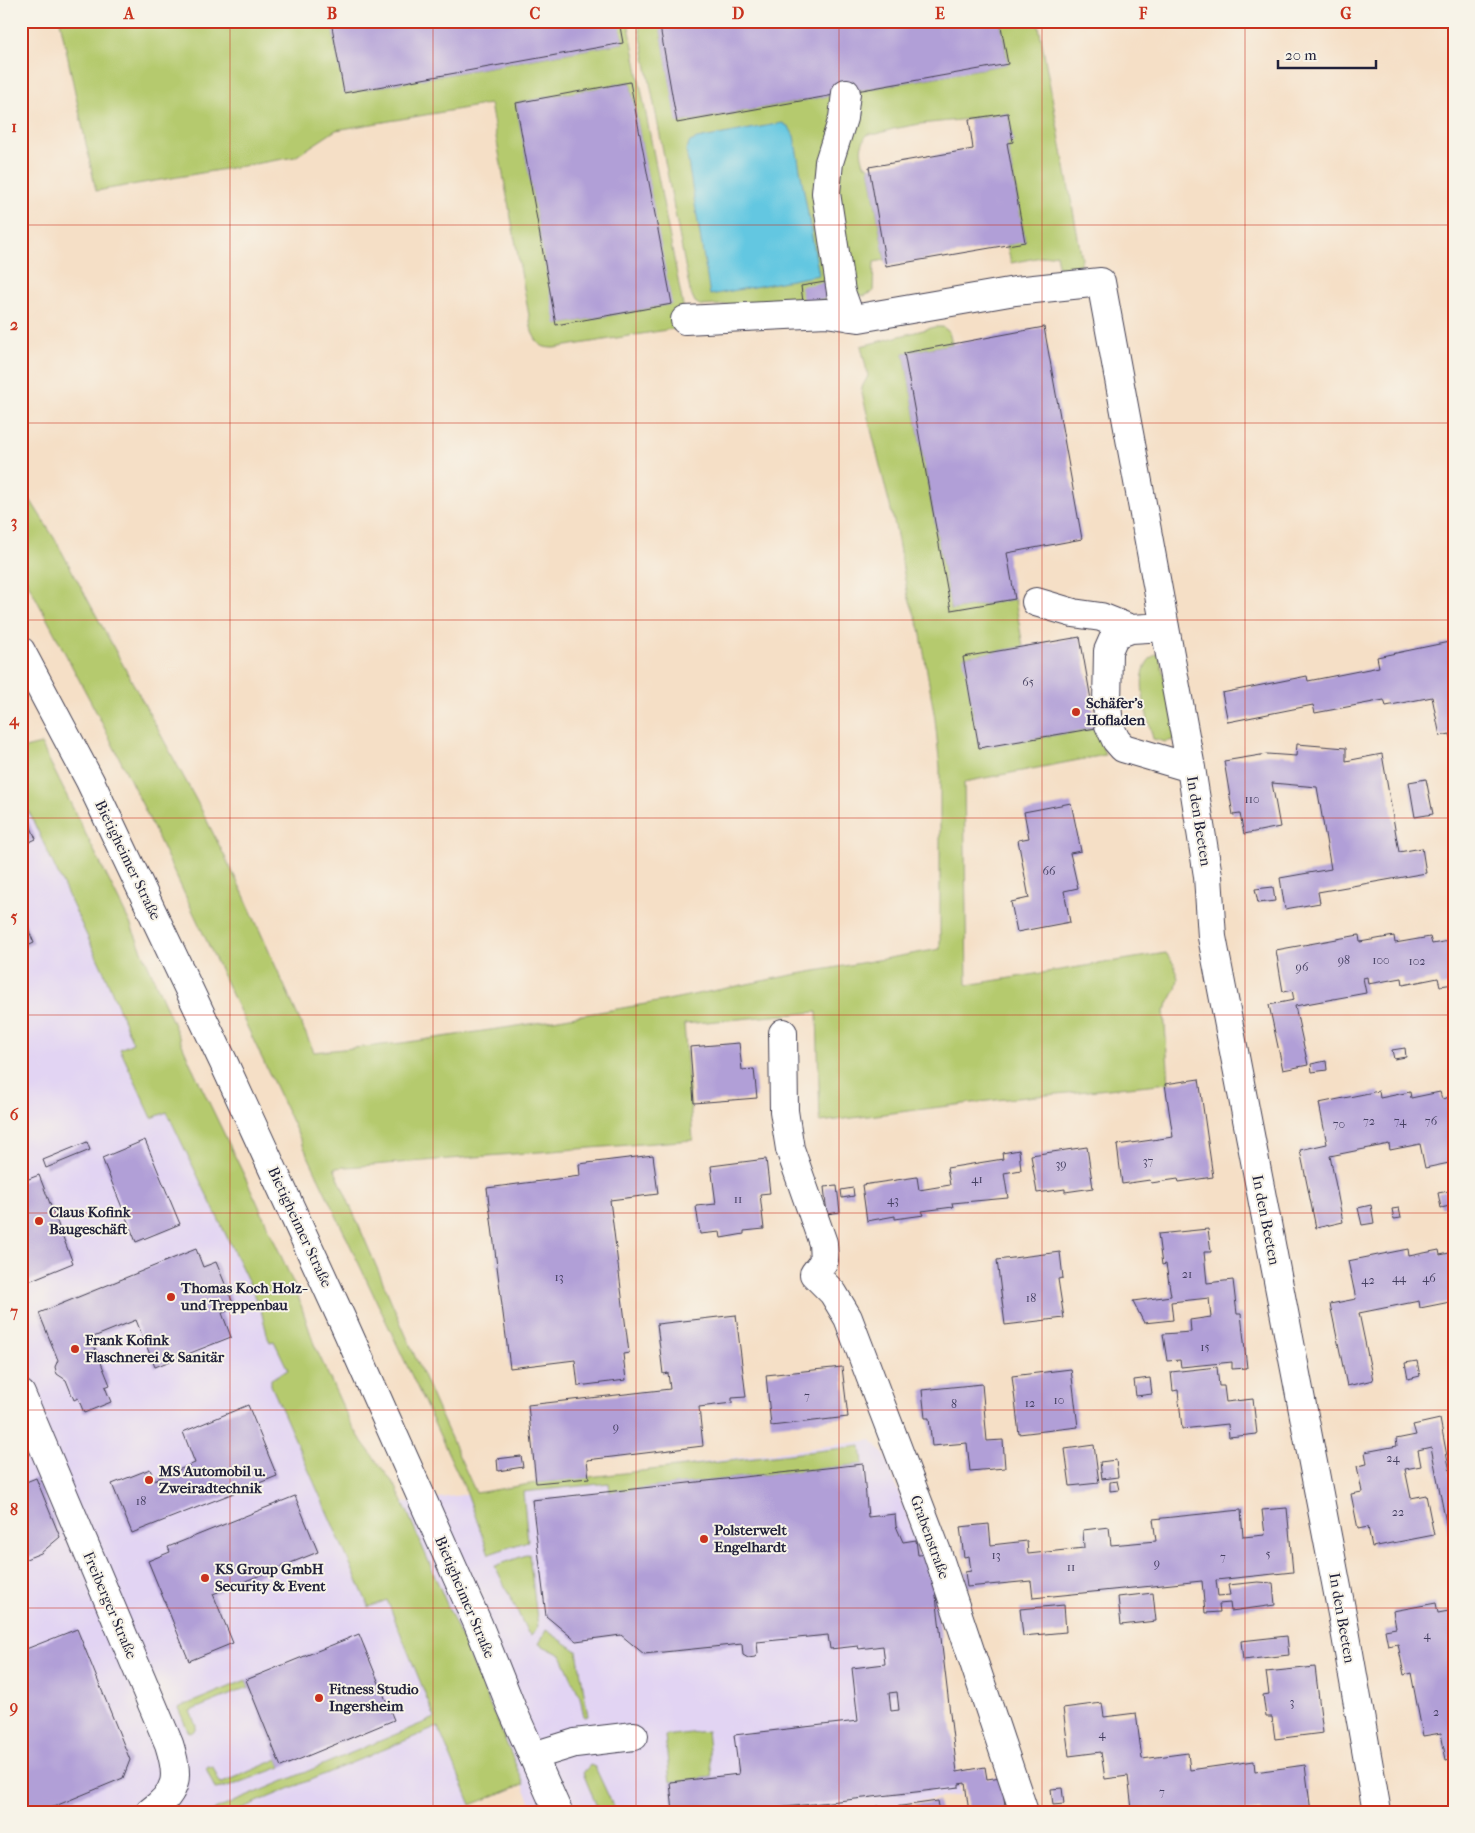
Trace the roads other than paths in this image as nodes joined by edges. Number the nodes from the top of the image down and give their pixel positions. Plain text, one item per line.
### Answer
1 (846, 93) dead end
2 (850, 317) junction
3 (685, 320) dead end
4 (1036, 602) dead end
5 (1165, 627) junction
6 (1131, 629) junction
7 (21, 651) edge
8 (1191, 768) junction
9 (783, 1033) dead end
10 (21, 1394) edge
11 (634, 1736) dead end
12 (533, 1756) junction
13 (150, 1812) edge
14 (558, 1812) edge
15 (1024, 1812) edge
16 (1377, 1812) edge

1 - 2 street
2 - 3 street
2 - 5 street, In den Beeten
4 - 6 street
5 - 6 street
5 - 8 street, In den Beeten
6 - 8 street
7 - 12 street, Bietigheimer Straße
8 - 16 street, In den Beeten
9 - 15 street, Grabenstraße
10 - 13 street, Freiberger Straße
11 - 12 street
12 - 14 street, Bietigheimer Straße

